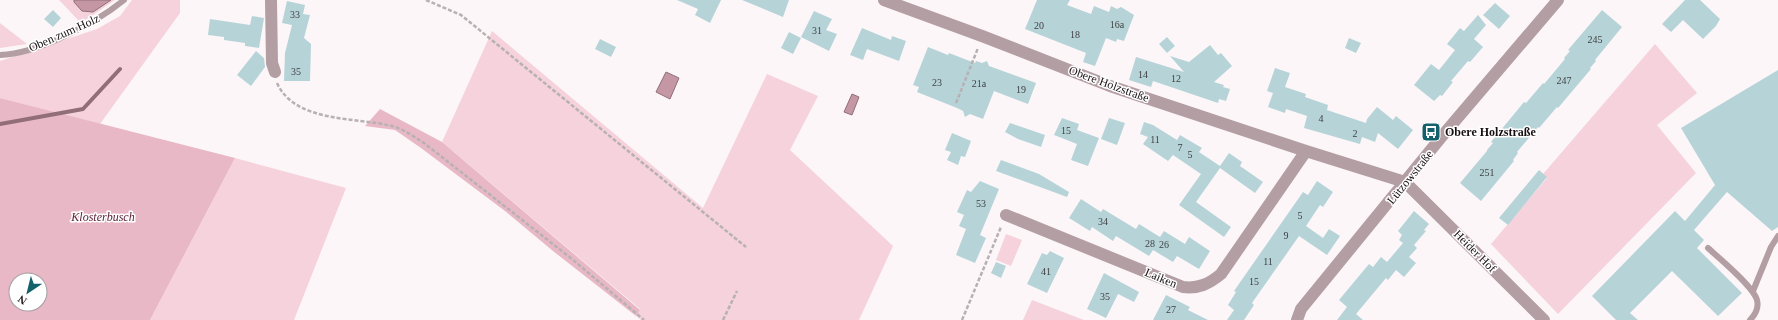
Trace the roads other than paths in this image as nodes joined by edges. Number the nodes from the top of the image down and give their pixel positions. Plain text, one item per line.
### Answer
1 (124, 0) edge
2 (272, 0) edge
3 (884, 0) edge
4 (1558, 0) edge
5 (0, 55) edge
6 (274, 72) road end
7 (1306, 151) junction
8 (1405, 182) junction
9 (1006, 214) road end
10 (1778, 236) edge
11 (1708, 248) dead end
12 (1753, 291) junction
13 (1297, 320) edge
14 (1544, 320) edge
15 (1750, 320) edge

1 - 5 lane, Oben zum Holz
2 - 6 street
3 - 7 street, Obere Holzstraße
4 - 8 street, Lützowstraße
7 - 8 street, Obere Holzstraße
7 - 9 street, Laiken
8 - 13 street, Lützowstraße
8 - 14 street, Heider Hof
10 - 12 lane
11 - 12 lane
12 - 15 lane

